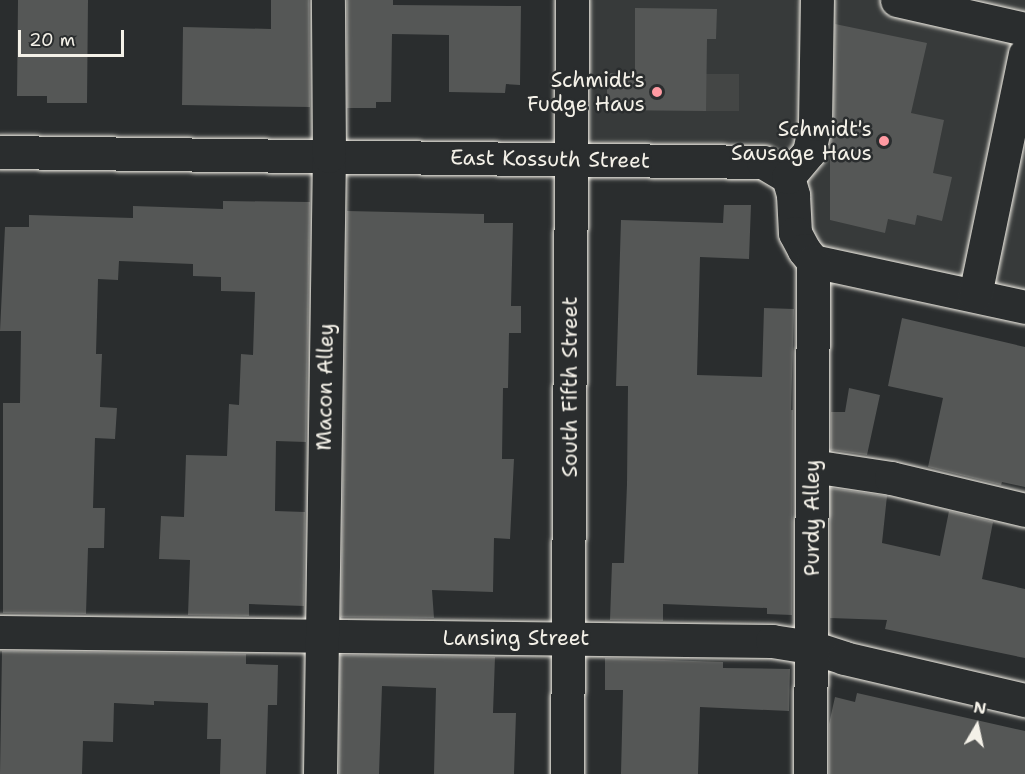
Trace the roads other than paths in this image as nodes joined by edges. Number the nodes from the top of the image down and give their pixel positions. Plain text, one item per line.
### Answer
1 (328, 0) edge
2 (572, 0) edge
3 (817, 0) edge
4 (897, 0) edge
5 (1025, 29) edge
6 (1025, 54) edge
7 (0, 152) edge
8 (329, 156) junction
9 (571, 158) junction
10 (788, 177) junction
11 (813, 261) junction
12 (975, 295) junction
13 (1025, 307) edge
14 (812, 466) junction
15 (1025, 510) edge
16 (0, 632) edge
17 (321, 637) junction
18 (568, 639) junction
19 (811, 647) junction
20 (1025, 699) edge
21 (320, 774) edge
22 (567, 774) edge
23 (810, 774) edge

1 - 8 street, Macon Alley
2 - 9 street, South Fifth Street
3 - 10 street
4 - 5 street
6 - 12 street
7 - 8 street, East Kossuth Street
8 - 9 street, East Kossuth Street
8 - 17 street, Macon Alley
9 - 10 street, East Kossuth Street
9 - 18 street, South Fifth Street
10 - 11 street
11 - 12 street
11 - 14 street, Purdy Alley
12 - 13 street
14 - 15 street
14 - 19 street, Purdy Alley
16 - 17 street, Lansing Street
17 - 18 street, Lansing Street
17 - 21 street, Macon Alley
18 - 19 street, Lansing Street
18 - 22 street, South Fifth Street
19 - 20 street, Lansing Street
19 - 23 street, Purdy Alley

